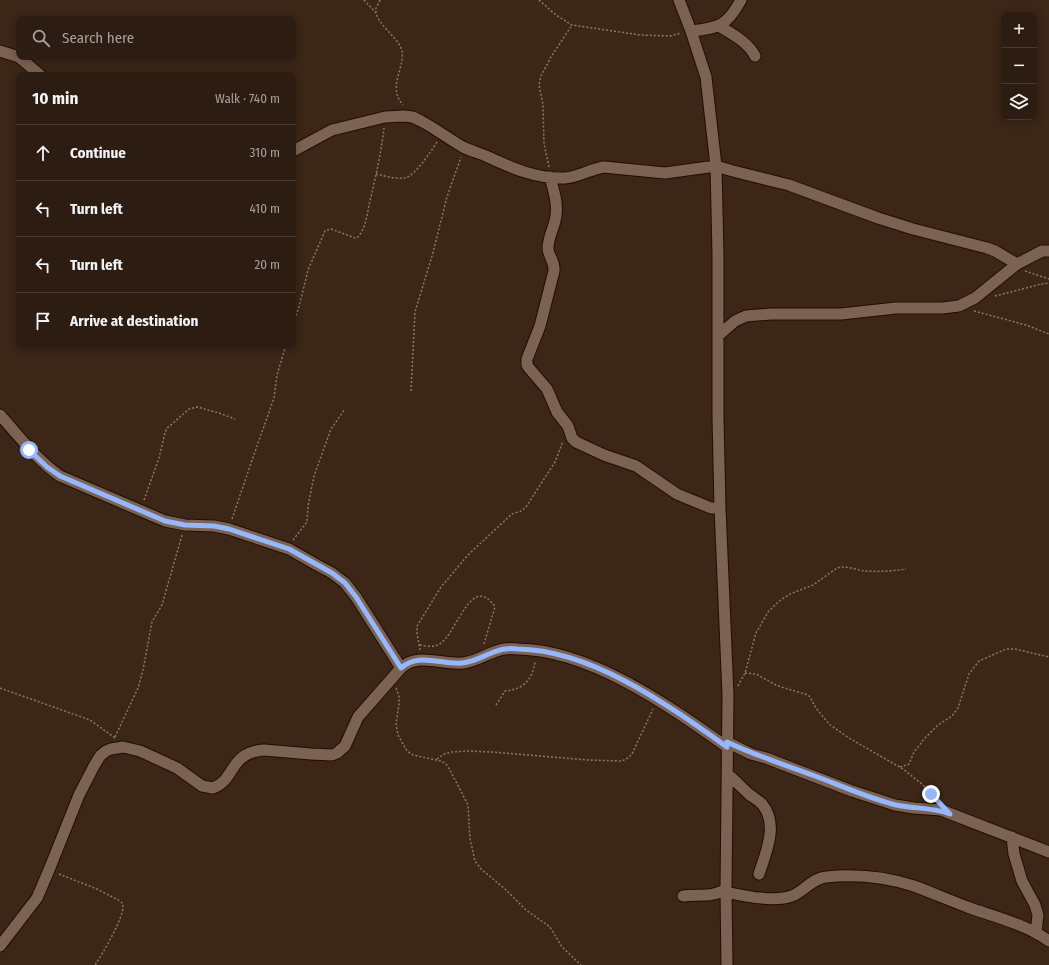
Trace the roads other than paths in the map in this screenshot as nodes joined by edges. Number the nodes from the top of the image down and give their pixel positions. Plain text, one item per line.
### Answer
1 (681, 0) edge
2 (742, 0) edge
3 (719, 26) junction
4 (691, 30) junction
5 (0, 51) edge
6 (16, 56) edge
7 (755, 56) dead end
8 (22, 60) edge
9 (36, 72) edge
10 (296, 149) edge
11 (716, 166) junction
12 (550, 177) junction
13 (1049, 251) edge
14 (1015, 265) junction
15 (718, 336) junction
16 (0, 415) edge
17 (720, 508) junction
18 (401, 668) junction
19 (727, 744) junction
20 (727, 774) junction
21 (1012, 837) junction
22 (1049, 852) edge
23 (758, 874) dead end
24 (726, 890) junction
25 (683, 896) dead end
26 (1036, 933) junction
27 (1049, 941) edge
28 (0, 946) edge
29 (727, 965) edge

1 - 4 street
2 - 3 street
3 - 4 street
3 - 7 street
4 - 11 street
5 - 6 street
8 - 9 street
10 - 12 street
11 - 12 street
11 - 14 street
11 - 15 street
12 - 17 street
13 - 14 street
14 - 15 street
15 - 17 street
16 - 18 street
17 - 19 street
18 - 19 street
18 - 28 street
19 - 20 street
19 - 21 street
20 - 23 street
20 - 24 street
21 - 22 street
21 - 26 street
24 - 25 street
24 - 26 street
24 - 29 street
26 - 27 street

